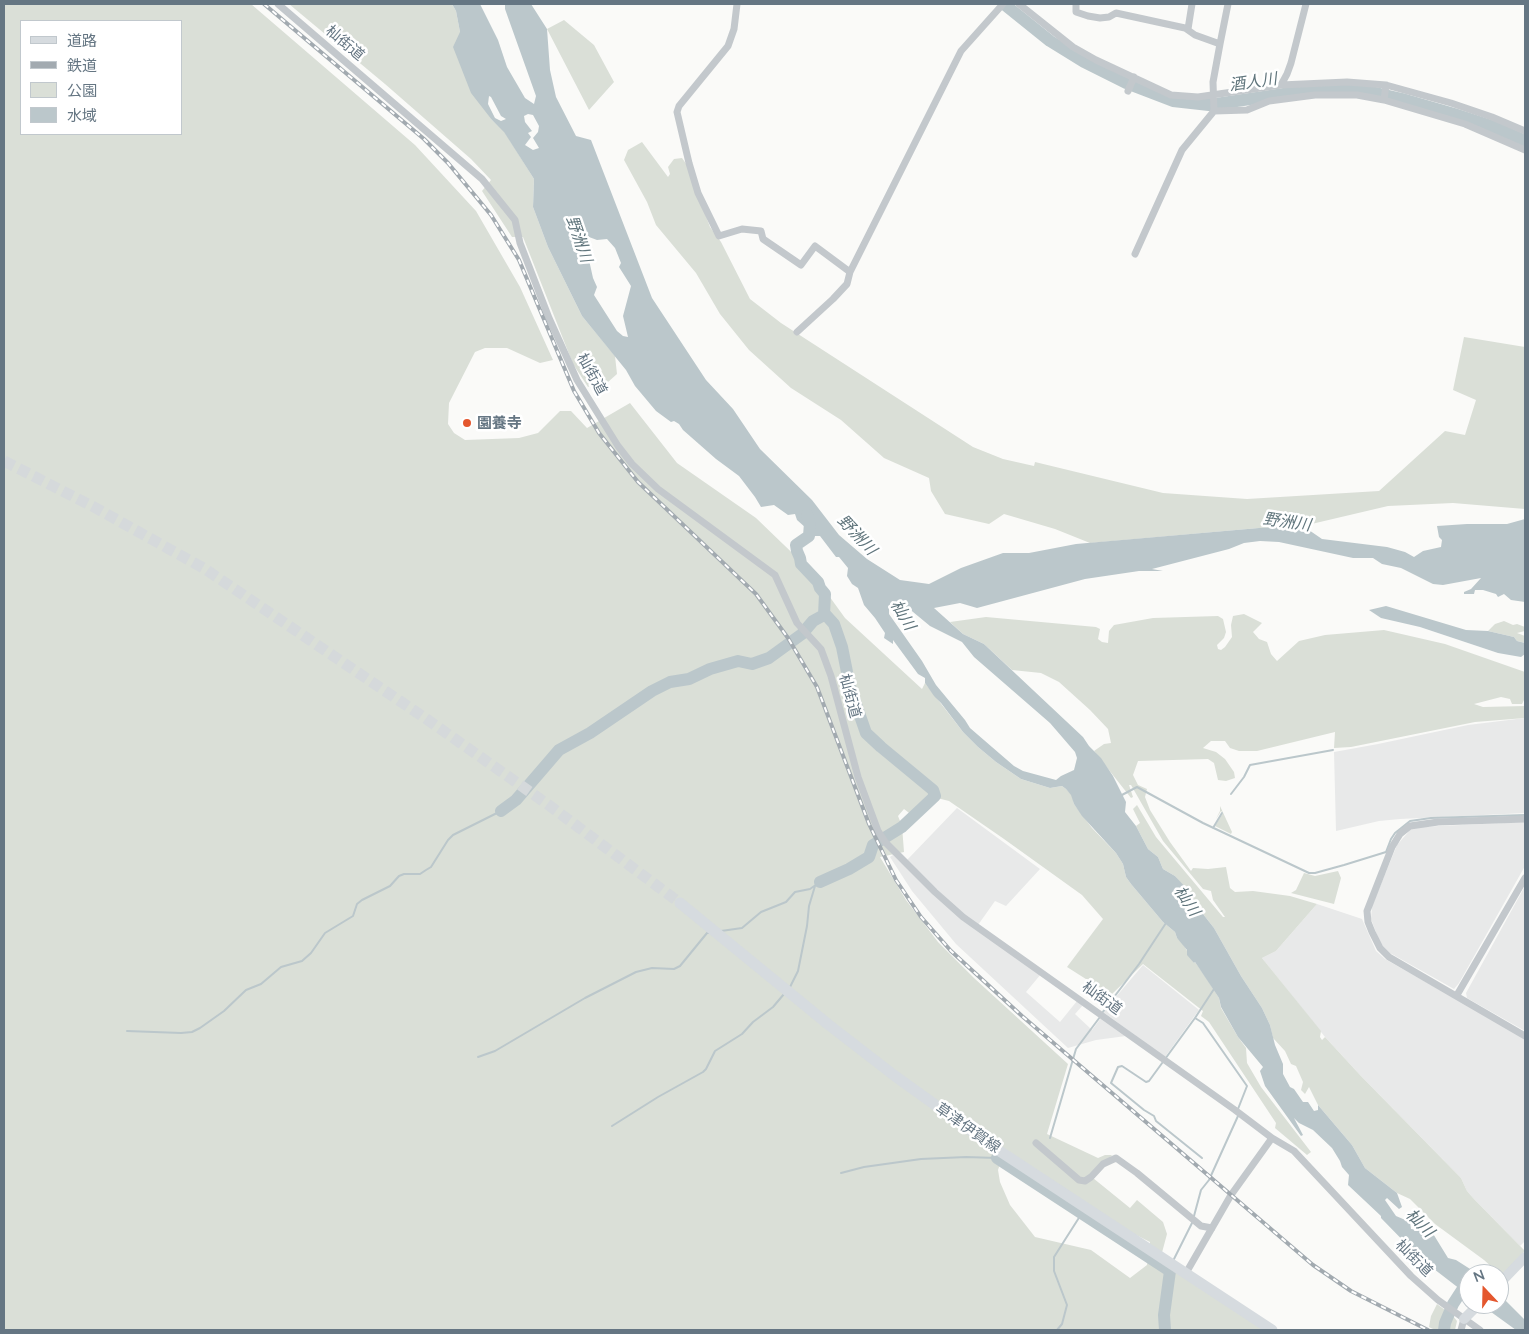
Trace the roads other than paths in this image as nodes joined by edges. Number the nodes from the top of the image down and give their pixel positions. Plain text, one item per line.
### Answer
1 (278, 4) edge
2 (737, 4) edge
3 (1002, 4) edge
4 (1019, 4) edge
5 (1076, 4) edge
6 (1192, 4) edge
7 (1228, 4) edge
8 (1306, 4) edge
9 (1188, 30) junction
10 (1220, 44) junction
11 (1134, 77) junction
12 (1281, 85) junction
13 (1386, 85) junction
14 (1128, 91) dead end
15 (1214, 94) junction
16 (1384, 100) junction
17 (1214, 111) junction
18 (1525, 131) edge
19 (1525, 150) edge
20 (1135, 254) dead end
21 (850, 272) junction
22 (797, 332) dead end
23 (1525, 819) edge
24 (1525, 878) edge
25 (680, 903) tunnel mouth
26 (1457, 995) junction
27 (1525, 1036) edge
28 (1272, 1138) junction
29 (1036, 1143) dead end
30 (1212, 1228) junction
31 (1525, 1258) edge
32 (1186, 1273) junction
33 (1509, 1274) edge
34 (1467, 1316) junction
35 (1272, 1330) edge
36 (1460, 1330) edge
37 (1480, 1330) edge

1 - 28 street, 杣街道
2 - 21 street
3 - 21 street
4 - 11 street
5 - 9 street
6 - 9 street
7 - 10 street
8 - 12 street
9 - 10 street
10 - 15 street
11 - 14 street
11 - 15 street
12 - 13 street
12 - 15 street
13 - 16 street
13 - 18 street
15 - 17 street
16 - 17 street
16 - 19 street
17 - 20 street
21 - 22 street
23 - 26 street
24 - 26 street
25 - 32 main road, 草津伊賀線
26 - 27 street
28 - 30 street
28 - 34 street, 杣街道
29 - 30 street
30 - 32 street
31 - 33 street
32 - 35 main road, 草津伊賀線
34 - 36 street
34 - 37 street, 杣街道

